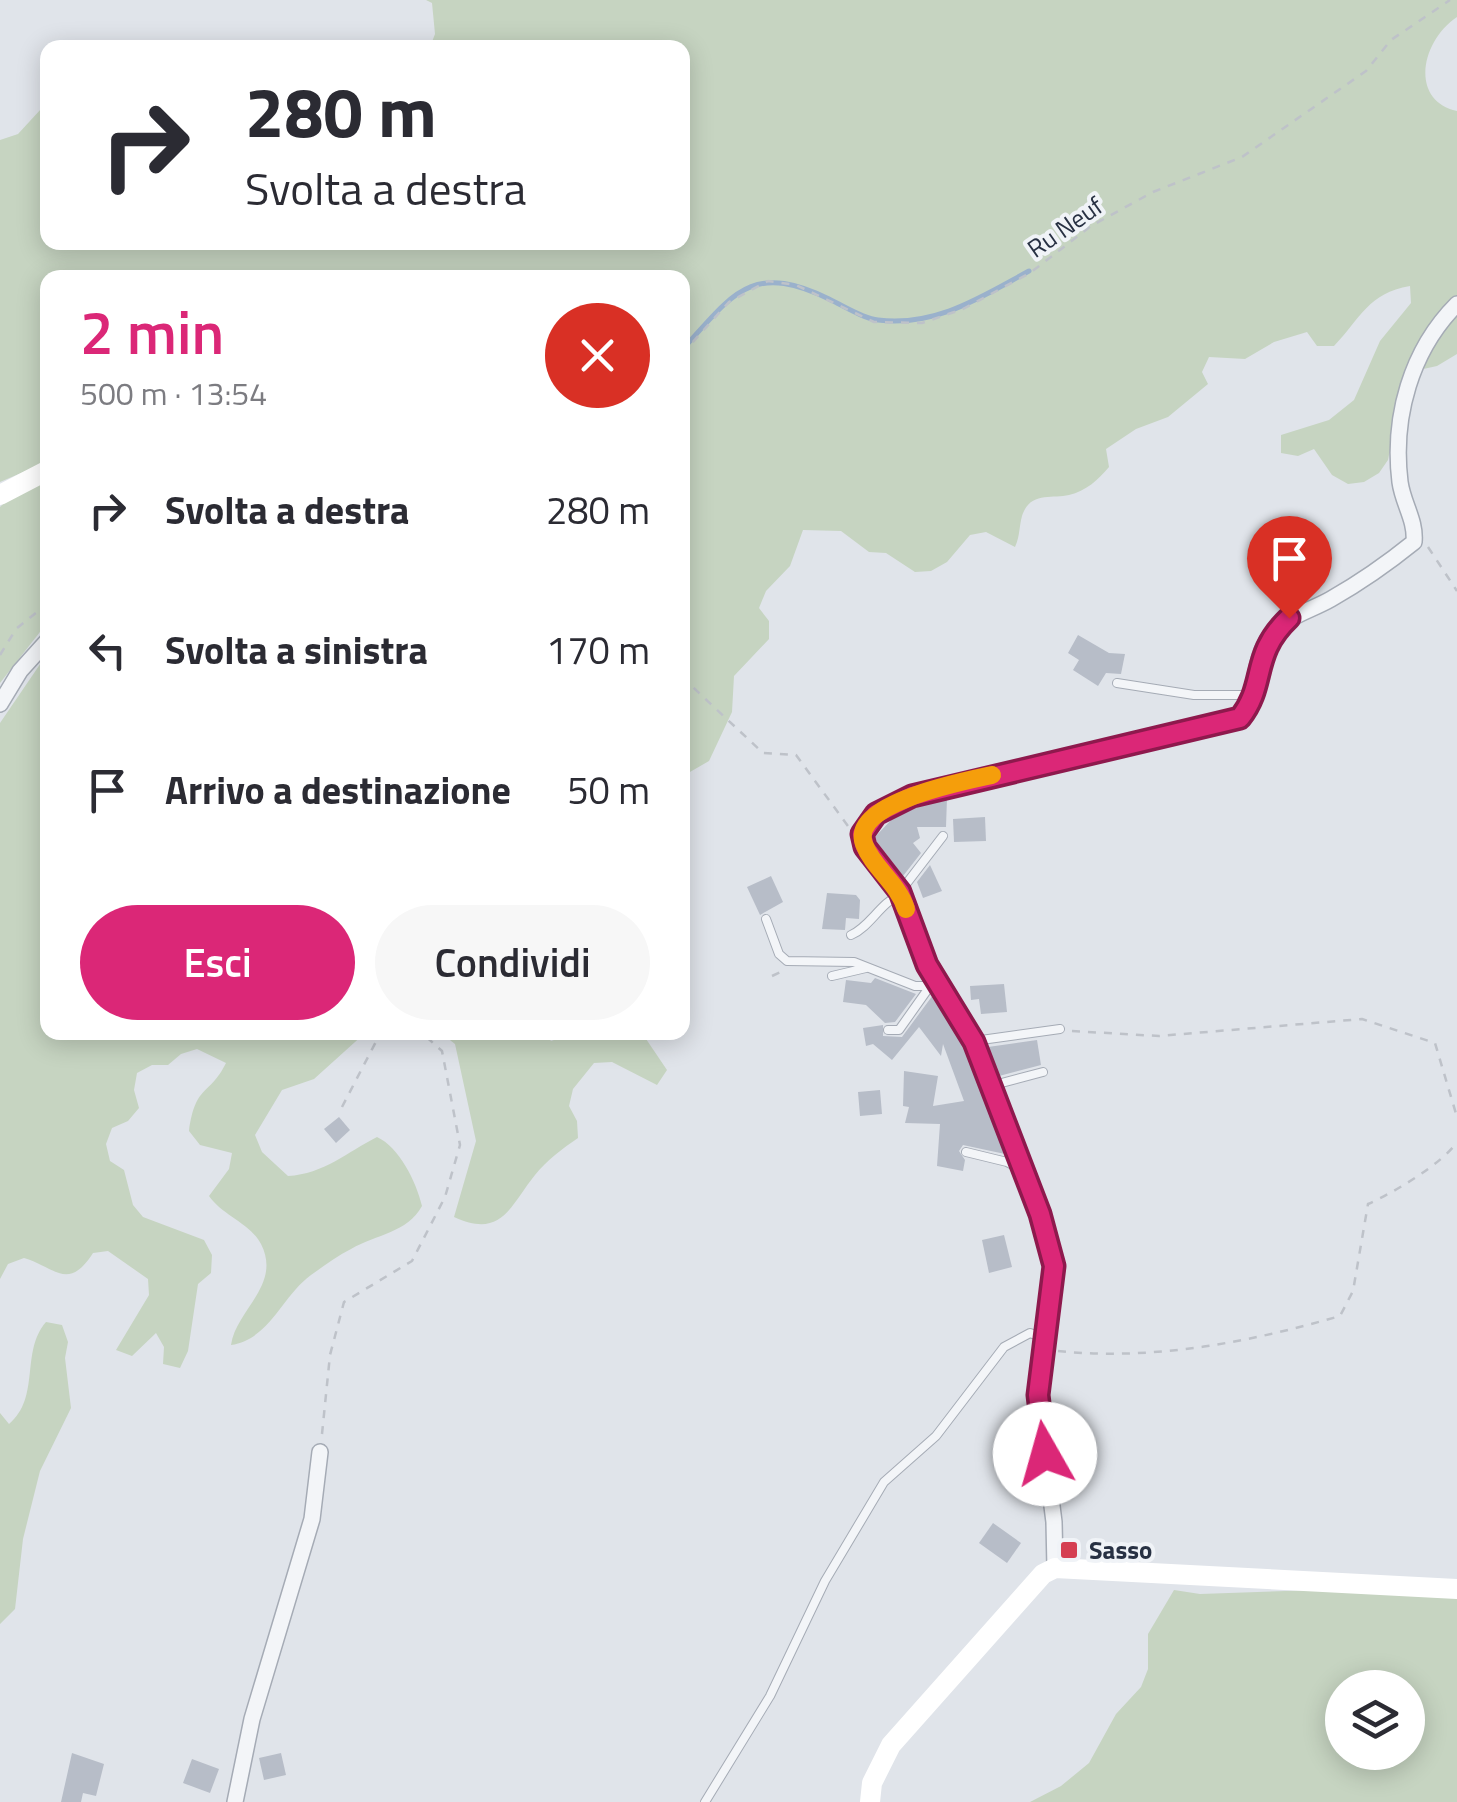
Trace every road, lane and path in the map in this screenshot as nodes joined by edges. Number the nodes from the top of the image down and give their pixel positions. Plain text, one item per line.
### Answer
1 (1450, 0) edge
2 (1457, 304) edge
3 (690, 345) edge
4 (40, 474) edge
5 (0, 494) edge
6 (1415, 528) junction
7 (1457, 591) edge
8 (40, 609) edge
9 (40, 649) edge
10 (0, 655) edge
11 (1117, 683) dead end
12 (690, 684) edge
13 (1254, 695) junction
14 (0, 704) edge
15 (943, 836) dead end
16 (865, 847) junction
17 (900, 893) junction
18 (766, 919) dead end
19 (851, 935) dead end
20 (870, 966) junction
21 (832, 976) dead end
22 (934, 988) junction
23 (888, 1030) dead end
24 (1060, 1030) joint
25 (377, 1040) edge
26 (430, 1040) edge
27 (974, 1042) junction
28 (1043, 1072) dead end
29 (994, 1085) junction
30 (342, 1107) dead end
31 (1457, 1118) edge
32 (1457, 1142) edge
33 (966, 1152) dead end
34 (1026, 1172) junction
35 (1043, 1343) junction
36 (320, 1452) joint
37 (1055, 1568) junction
38 (1457, 1589) edge
39 (235, 1802) edge
40 (706, 1802) edge
41 (870, 1802) edge

1 - 3 path, Ru Neuf
2 - 6 street
4 - 5 main road
6 - 7 path
6 - 13 street
8 - 10 path
9 - 14 street
11 - 13 lane
12 - 16 path
13 - 16 street
15 - 17 lane
16 - 17 street
17 - 19 lane
17 - 22 street
18 - 20 lane
20 - 21 lane
20 - 22 lane
22 - 23 lane
22 - 27 street
24 - 27 lane
24 - 31 path
25 - 30 path
26 - 36 path
27 - 29 street
28 - 29 lane
29 - 34 street
32 - 35 path
33 - 34 lane
34 - 35 street
35 - 37 street
35 - 40 lane
36 - 39 street
37 - 38 main road
37 - 41 main road

